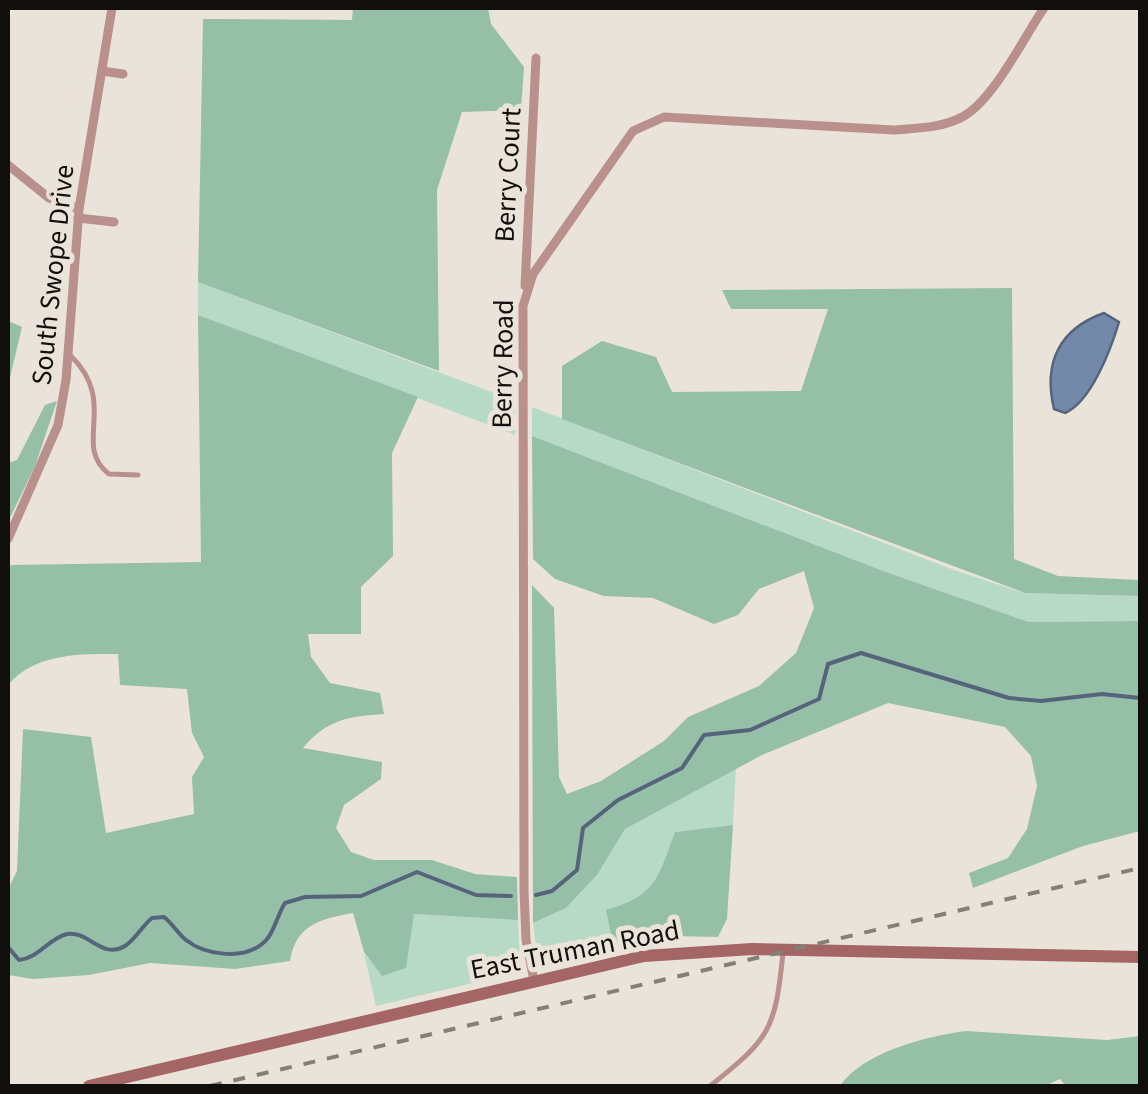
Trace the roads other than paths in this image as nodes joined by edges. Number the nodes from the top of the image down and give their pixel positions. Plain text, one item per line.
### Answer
1 (112, 8) edge
2 (1044, 8) edge
3 (536, 58) dead end
4 (102, 72) junction
5 (122, 74) dead end
6 (8, 165) edge
7 (78, 214) junction
8 (114, 222) dead end
9 (525, 294) junction
10 (68, 352) junction
11 (138, 474) dead end
12 (8, 539) edge
13 (783, 952) junction
14 (1140, 957) edge
15 (534, 981) junction
16 (89, 1086) edge
17 (710, 1086) edge

1 - 4 street, South Swope Drive
2 - 9 street, Berry Road
3 - 9 street, Berry Court
4 - 5 street
4 - 7 street, South Swope Drive
6 - 7 street
7 - 8 street
7 - 10 street, South Swope Drive
9 - 15 street, Berry Road
10 - 11 lane
10 - 12 street, South Swope Drive
13 - 14 main road, East Truman Road
13 - 15 main road, East Truman Road
13 - 17 lane
15 - 16 main road, East Truman Road

